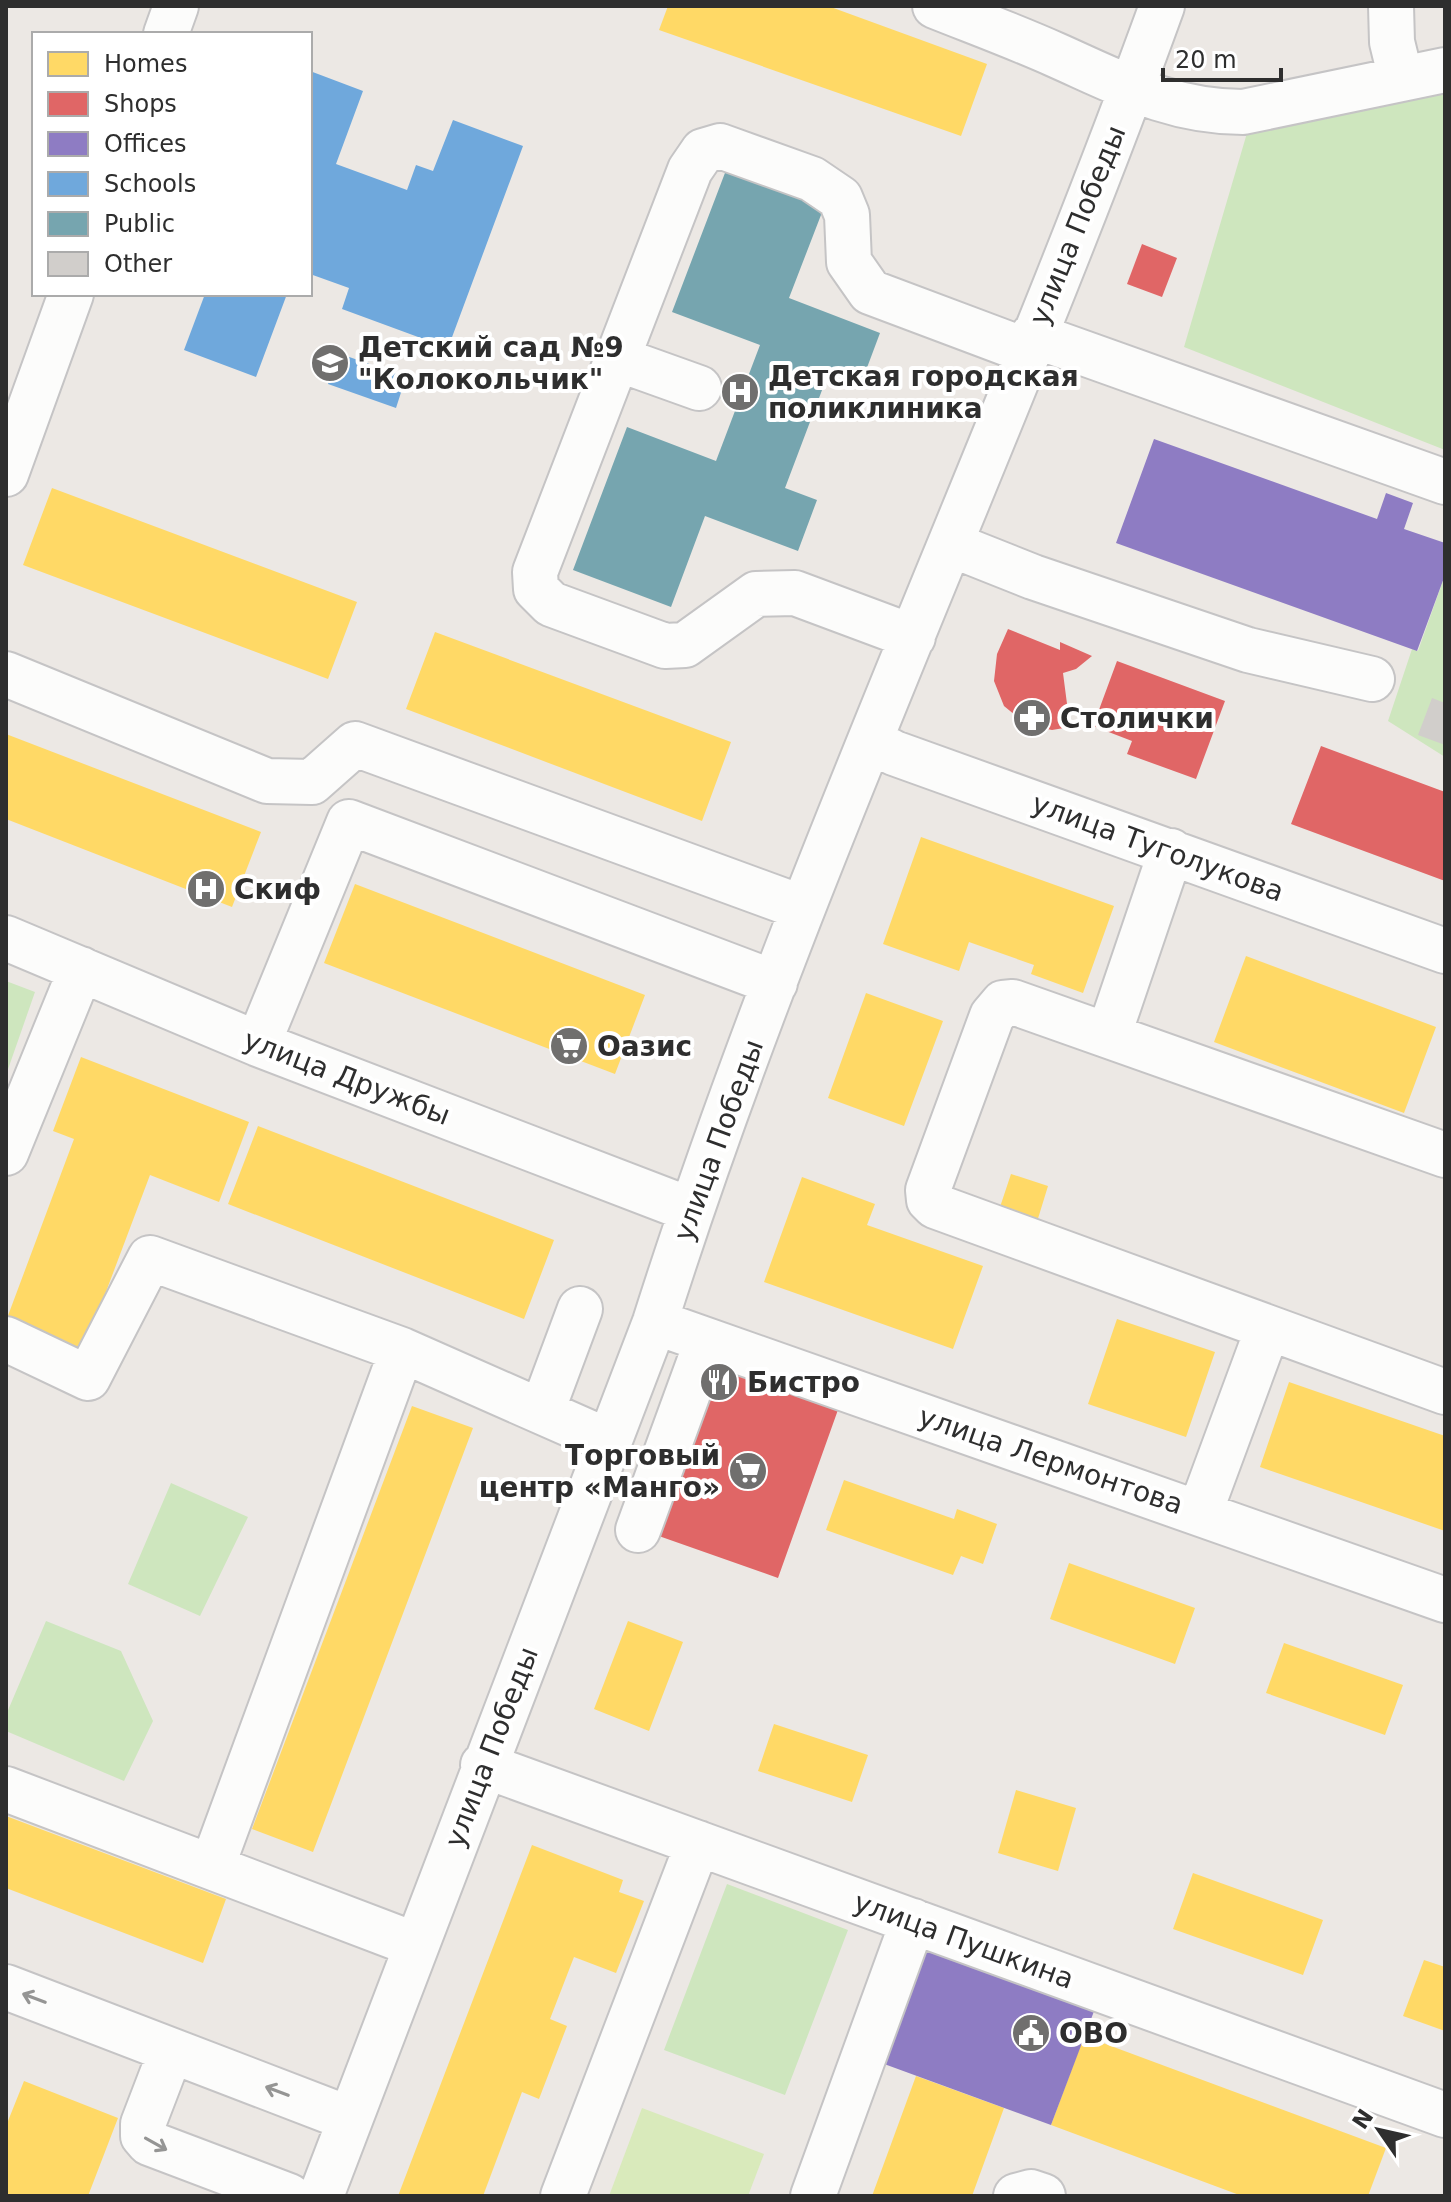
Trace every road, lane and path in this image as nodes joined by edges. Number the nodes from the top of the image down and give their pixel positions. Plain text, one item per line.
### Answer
1 (176, 6) edge
2 (935, 6) edge
3 (1162, 6) edge
4 (1391, 6) edge
5 (167, 32) edge
6 (1445, 70) edge
7 (1401, 79) junction
8 (1131, 91) junction
9 (70, 296) edge
10 (1030, 343) junction
11 (618, 359) junction
12 (699, 388) dead end
13 (6, 474) edge
14 (1445, 482) edge
15 (950, 544) junction
16 (913, 637) junction
17 (6, 674) edge
18 (1372, 679) dead end
19 (872, 741) junction
20 (1171, 851) junction
21 (803, 908) junction
22 (6, 938) edge
23 (1445, 951) edge
24 (81, 969) junction
25 (775, 983) junction
26 (1109, 1034) junction
27 (258, 1044) junction
28 (6, 1153) edge
29 (1445, 1155) edge
30 (691, 1210) junction
31 (580, 1309) dead end
32 (655, 1322) junction
33 (1268, 1328) junction
34 (6, 1339) edge
35 (707, 1341) junction
36 (402, 1350) junction
37 (1445, 1392) edge
38 (542, 1411) junction
39 (608, 1441) junction
40 (1200, 1512) junction
41 (638, 1530) dead end
42 (1445, 1600) edge
43 (483, 1765) junction
44 (6, 1789) edge
45 (698, 1843) junction
46 (212, 1867) junction
47 (913, 1921) junction
48 (416, 1945) junction
49 (6, 1987) edge
50 (171, 2051) junction
51 (1445, 2115) edge
52 (350, 2119) junction
53 (289, 2196) edge
54 (321, 2196) edge
55 (563, 2196) edge
56 (813, 2196) edge
57 (1016, 2196) edge
58 (1043, 2196) edge

1 - 5 street
2 - 8 street
3 - 8 street, улица Победы
4 - 7 street
6 - 7 street
7 - 8 street
8 - 10 street, улица Победы
9 - 13 street
10 - 11 street
10 - 14 street
10 - 15 street, улица Победы
11 - 12 street
11 - 16 street
15 - 16 street, улица Победы
15 - 18 street
16 - 19 street, улица Победы
17 - 21 street
19 - 20 street, улица Туголукова
19 - 21 street, улица Победы
20 - 23 street, улица Туголукова
20 - 26 street
21 - 25 street, улица Победы
22 - 24 street, улица Дружбы
24 - 27 street, улица Дружбы
24 - 28 street
25 - 27 street
25 - 30 street, улица Победы
26 - 29 street
26 - 33 street
27 - 30 street, улица Дружбы
30 - 32 street, улица Победы
31 - 38 street
32 - 35 street, улица Лермонтова
32 - 39 street, улица Победы
33 - 37 street
33 - 40 street
34 - 36 street
35 - 40 street, улица Лермонтова
35 - 41 street
36 - 38 street
36 - 46 street
38 - 39 street
39 - 43 street, улица Победы
40 - 42 street, улица Лермонтова
43 - 45 street, улица Пушкина
43 - 48 street, улица Победы
44 - 46 street
45 - 47 street, улица Пушкина
45 - 55 street
46 - 48 street
47 - 51 street, улица Пушкина
47 - 56 street
48 - 52 street, улица Победы
50 -> 49 street
52 -> 50 street
50 -> 53 street
52 - 54 street, улица Победы
57 - 58 street

